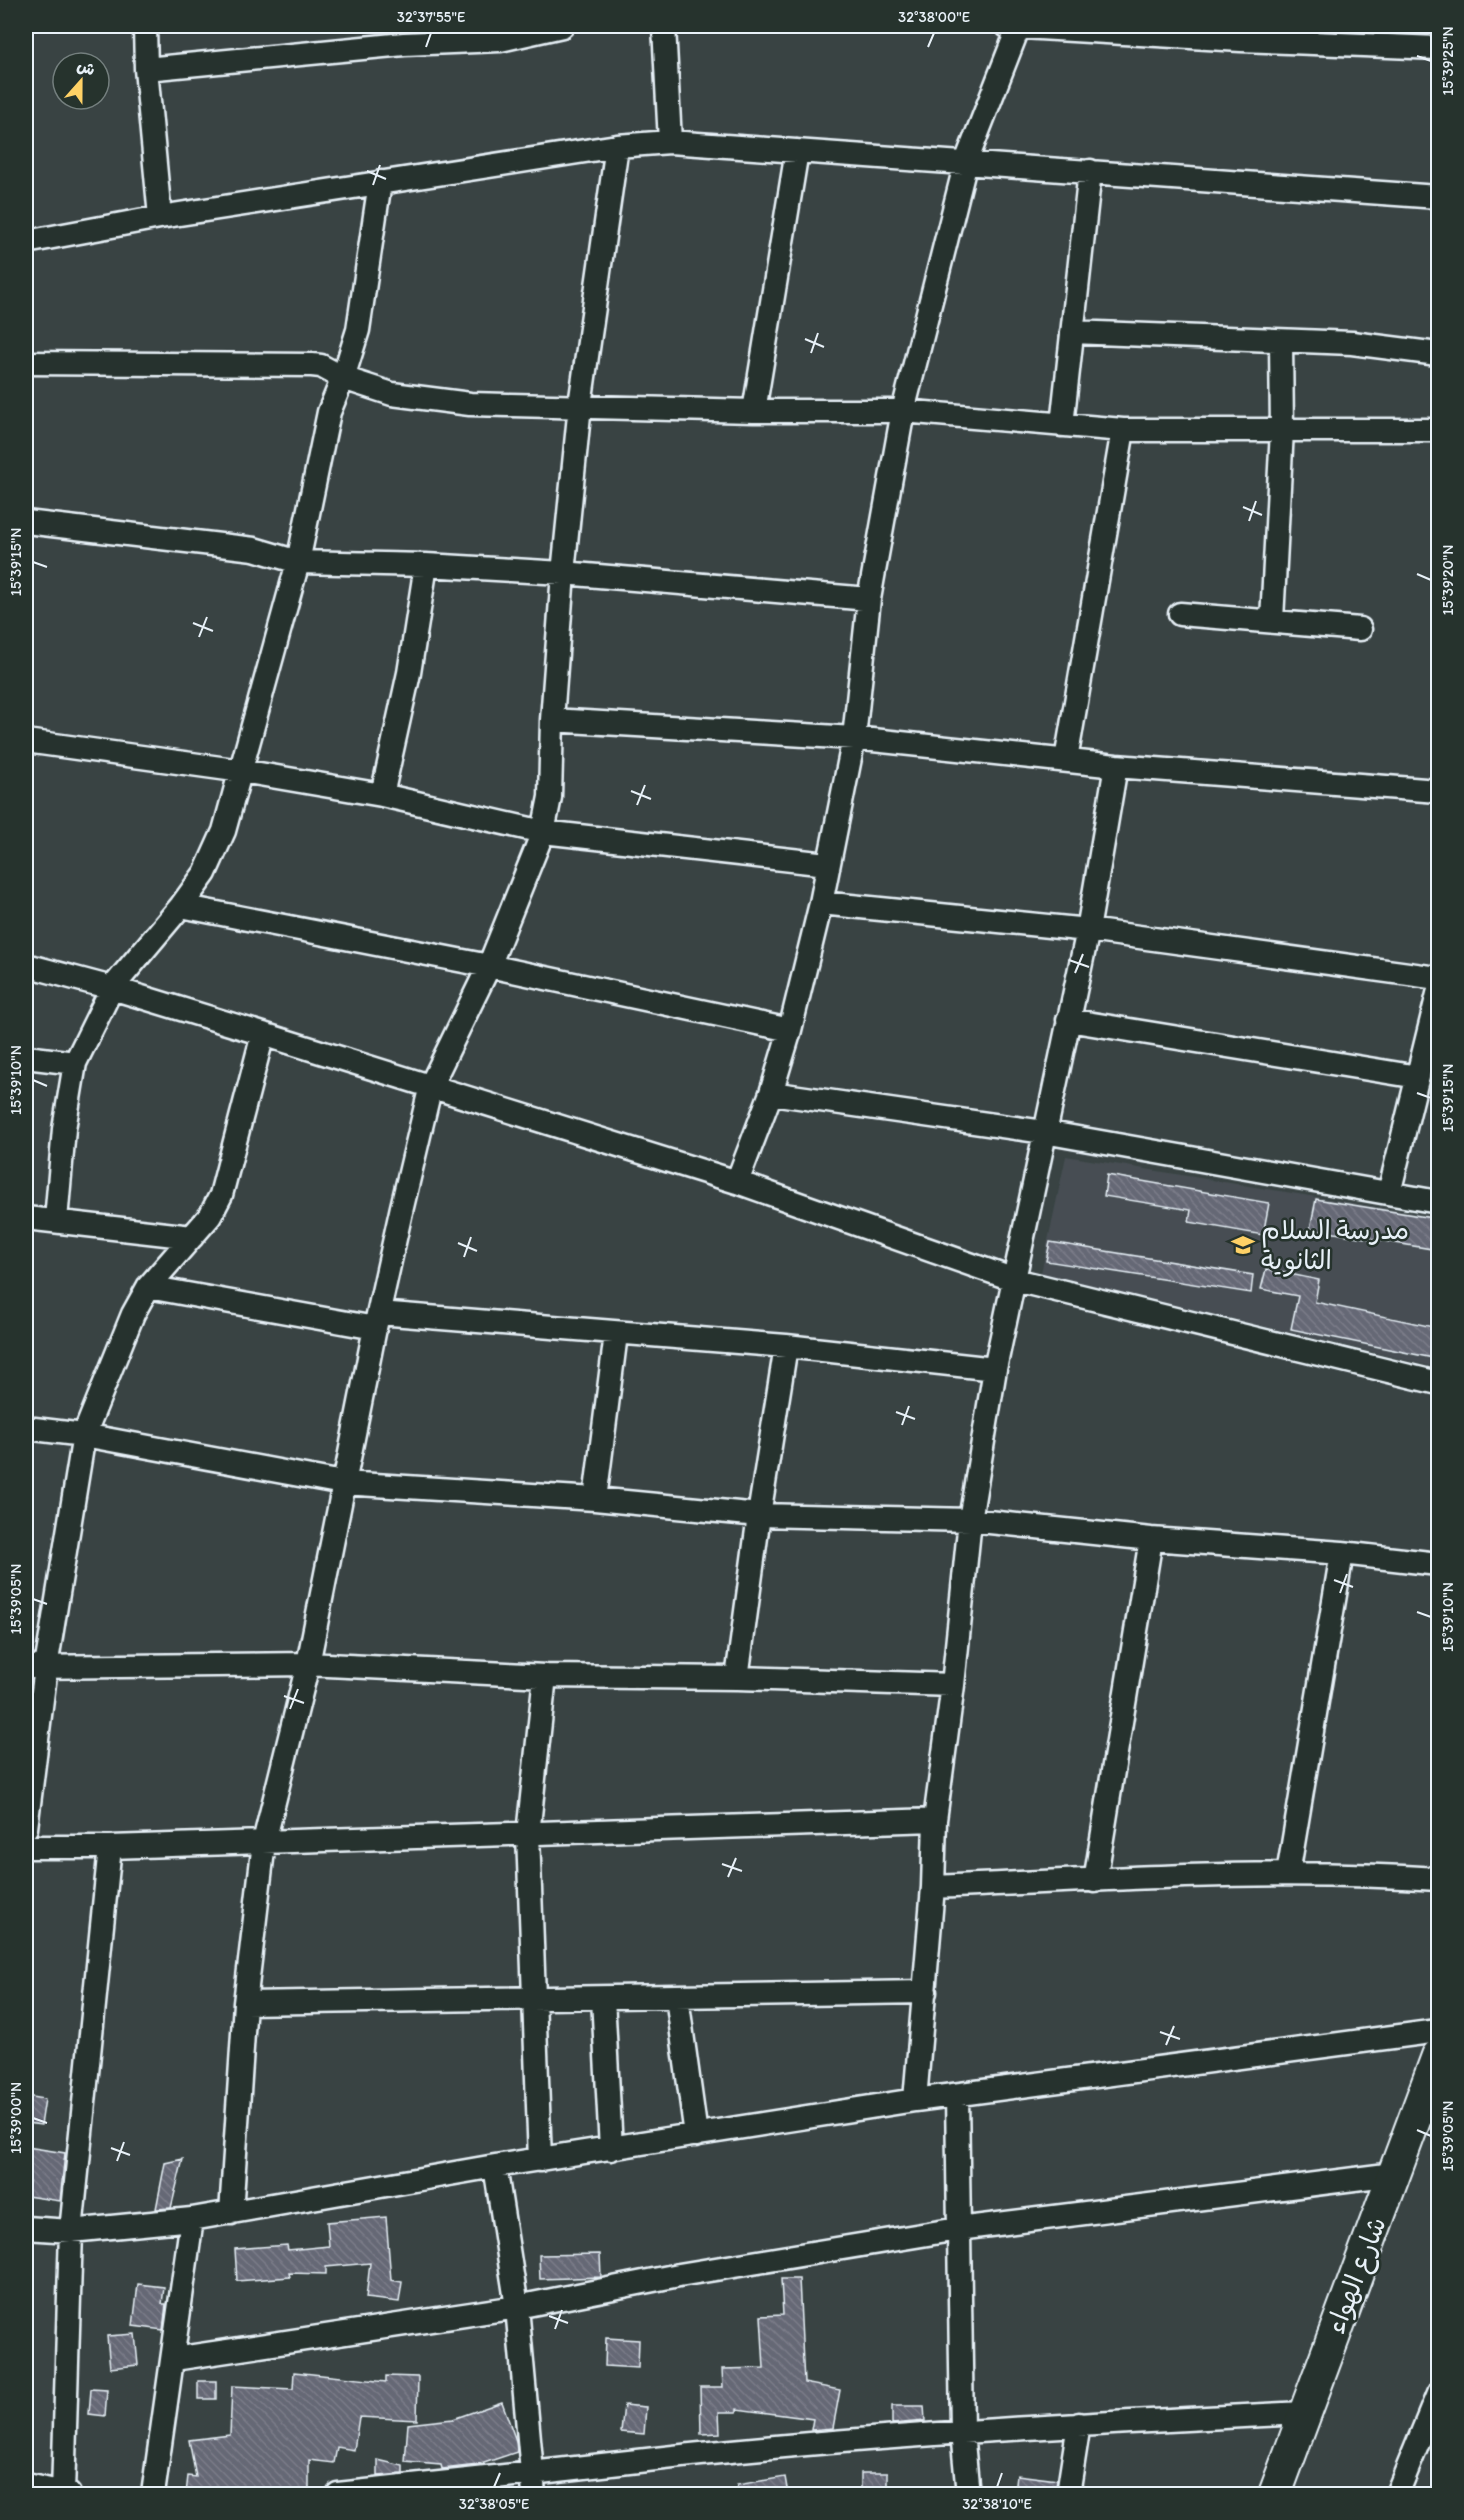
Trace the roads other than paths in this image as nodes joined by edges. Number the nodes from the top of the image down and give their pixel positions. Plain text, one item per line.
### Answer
1 (145, 26) edge
2 (562, 26) edge
3 (664, 26) edge
4 (1015, 26) edge
5 (1242, 33) edge
6 (405, 35) edge
7 (1438, 48) edge
8 (146, 69) junction
9 (670, 142) junction
10 (617, 146) junction
11 (797, 151) junction
12 (966, 162) junction
13 (1090, 171) junction
14 (380, 182) junction
15 (1438, 197) edge
16 (160, 217) junction
17 (26, 242) edge
18 (1072, 332) junction
19 (1281, 342) junction
20 (1438, 354) edge
21 (26, 363) edge
22 (343, 378) junction
23 (580, 405) junction
24 (754, 411) junction
25 (903, 411) junction
26 (1062, 425) junction
27 (1123, 430) junction
28 (1282, 430) junction
29 (1438, 430) edge
30 (26, 522) edge
31 (298, 562) junction
32 (426, 565) junction
33 (562, 573) junction
34 (869, 599) junction
35 (1180, 614) dead end
36 (1272, 620) junction
37 (1360, 629) dead end
38 (552, 720) junction
39 (854, 738) junction
40 (26, 741) edge
41 (1066, 760) junction
42 (1116, 766) junction
43 (242, 771) junction
44 (1438, 791) edge
45 (382, 795) junction
46 (543, 832) junction
47 (827, 864) junction
48 (821, 903) junction
49 (181, 906) junction
50 (1088, 930) junction
51 (26, 965) edge
52 (489, 966) junction
53 (1438, 978) edge
54 (112, 988) junction
55 (1438, 994) edge
56 (1068, 1020) junction
57 (790, 1030) junction
58 (263, 1034) junction
59 (26, 1057) edge
60 (75, 1063) junction
61 (1418, 1077) junction
62 (431, 1085) junction
63 (771, 1093) junction
64 (1044, 1132) junction
65 (737, 1182) junction
66 (1389, 1193) junction
67 (1438, 1202) edge
68 (26, 1218) edge
69 (56, 1220) junction
70 (192, 1237) junction
71 (1015, 1280) junction
72 (148, 1287) junction
73 (377, 1321) junction
74 (616, 1334) junction
75 (786, 1346) junction
76 (995, 1369) junction
77 (1438, 1383) edge
78 (26, 1428) edge
79 (84, 1435) junction
80 (343, 1483) junction
81 (595, 1499) junction
82 (759, 1515) junction
83 (970, 1520) junction
84 (1151, 1539) junction
85 (1342, 1553) junction
86 (1438, 1564) edge
87 (308, 1664) junction
88 (36, 1667) edge
89 (545, 1677) junction
90 (737, 1678) junction
91 (953, 1685) junction
92 (935, 1820) junction
93 (26, 1828) edge
94 (528, 1834) junction
95 (264, 1842) junction
96 (26, 1847) edge
97 (110, 1847) junction
98 (1288, 1874) junction
99 (1438, 1879) edge
100 (1095, 1881) junction
101 (933, 1887) junction
102 (925, 1992) junction
103 (677, 1997) junction
104 (603, 1998) junction
105 (533, 2000) junction
106 (245, 2003) junction
107 (1438, 2031) edge
108 (1438, 2056) edge
109 (957, 2095) junction
110 (915, 2100) junction
111 (696, 2135) junction
112 (611, 2149) junction
113 (540, 2160) junction
114 (495, 2166) junction
115 (1394, 2174) junction
116 (231, 2213) junction
117 (192, 2219) junction
118 (26, 2228) edge
119 (958, 2229) junction
120 (70, 2231) junction
121 (517, 2307) junction
122 (174, 2359) junction
123 (1438, 2394) edge
124 (1304, 2413) junction
125 (1079, 2424) junction
126 (962, 2432) junction
127 (533, 2485) edge
128 (26, 2486) edge
129 (66, 2494) edge
130 (153, 2494) edge
131 (338, 2494) edge
132 (968, 2494) edge
133 (1068, 2494) edge
134 (1275, 2494) edge
135 (1397, 2494) edge

1 - 8 street
2 - 6 street
3 - 9 street
4 - 5 street
4 - 12 street
5 - 7 street
6 - 8 street
8 - 16 street
9 - 10 street
9 - 11 street
10 - 14 street
10 - 23 street
11 - 12 street
11 - 24 street
12 - 13 street
12 - 25 street
13 - 15 street
13 - 18 street
14 - 16 street
14 - 22 street
16 - 17 street
18 - 19 street
18 - 26 street
19 - 20 street
19 - 28 street
21 - 22 street
22 - 23 street
22 - 31 street
23 - 24 street
23 - 33 street
24 - 25 street
25 - 26 street
25 - 34 street
26 - 27 street
27 - 28 street
27 - 41 street
28 - 29 street
28 - 36 street
30 - 31 street
31 - 32 street
31 - 43 street
32 - 33 street
32 - 45 street
33 - 34 street
33 - 38 street
34 - 39 street
35 - 36 street
36 - 37 street
38 - 39 street
38 - 46 street
39 - 41 street
39 - 47 street
40 - 43 street
41 - 42 street
42 - 44 street
42 - 50 street
43 - 45 street
43 - 49 street
45 - 46 street
46 - 47 street
46 - 52 street
47 - 48 street
48 - 50 street
48 - 57 street
49 - 52 street
49 - 54 street
50 - 53 street
50 - 56 street
51 - 54 street
52 - 57 street
52 - 62 street
54 - 58 street
54 - 60 street
55 - 61 street
56 - 61 street
56 - 64 street
57 - 63 street
58 - 62 street
58 - 70 street
59 - 60 street
60 - 69 street
61 - 66 street
62 - 65 street
62 - 73 street
63 - 64 street
63 - 65 street
64 - 66 street
64 - 71 street
65 - 71 street
66 - 67 street
68 - 69 street
69 - 70 street
70 - 72 street
71 - 76 street
71 - 77 street
72 - 73 street
72 - 79 street
73 - 74 street
73 - 80 street
74 - 75 street
74 - 81 street
75 - 76 street
75 - 82 street
76 - 83 street
78 - 79 street
79 - 80 street
79 - 88 street
80 - 81 street
80 - 87 street
81 - 82 street
82 - 83 street
82 - 90 street
83 - 84 street
83 - 91 street
84 - 85 street
84 - 100 street
85 - 86 street
85 - 98 street
87 - 88 street
87 - 89 street
87 - 95 street
88 - 93 street
89 - 90 street
89 - 94 street
90 - 91 street
91 - 92 street
92 - 94 street
92 - 101 street
94 - 95 street
94 - 105 street
95 - 97 street
95 - 106 street
96 - 97 street
97 - 120 street
98 - 99 street
98 - 100 street
100 - 101 street
101 - 102 street
102 - 103 street
102 - 110 street
103 - 104 street
103 - 111 street
104 - 105 street
104 - 112 street
105 - 106 street
105 - 113 street
106 - 116 street
107 - 109 street
108 - 115 street, شارع الهواء
109 - 110 street
109 - 119 street
110 - 111 street
111 - 112 street
112 - 113 street
113 - 114 street
114 - 116 street
114 - 121 street
115 - 119 street
115 - 124 street, شارع الهواء
116 - 117 street
117 - 120 street
117 - 122 street
118 - 120 street
119 - 121 street
119 - 126 street
120 - 129 street
121 - 122 street
121 - 127 street
122 - 130 street
123 - 135 street
124 - 125 street
124 - 134 street, شارع الهواء
125 - 126 street
125 - 133 street
126 - 127 street
126 - 132 street
127 - 131 street
128 - 129 street

